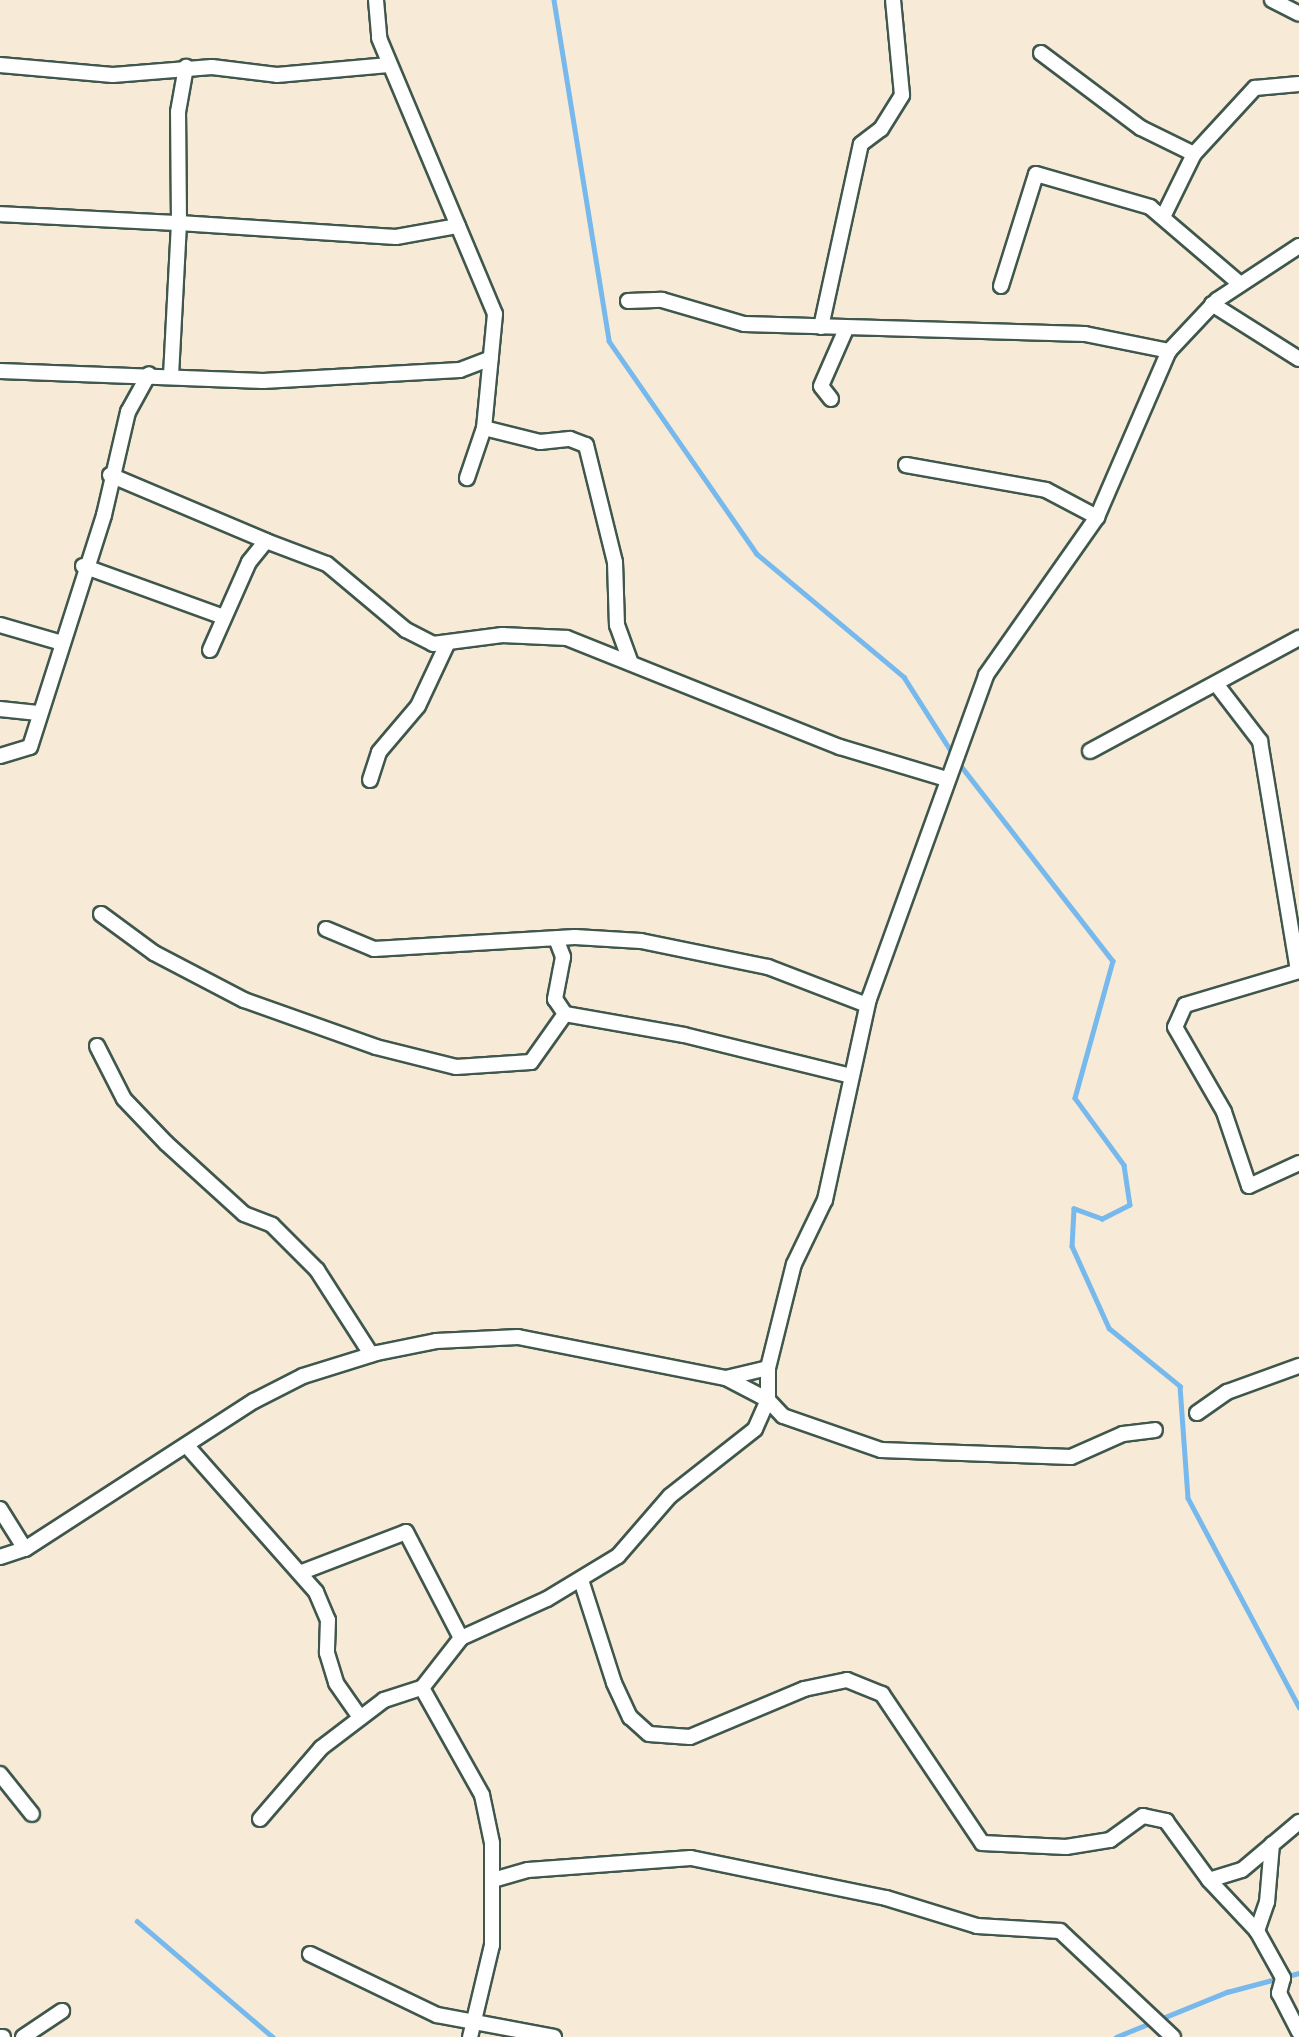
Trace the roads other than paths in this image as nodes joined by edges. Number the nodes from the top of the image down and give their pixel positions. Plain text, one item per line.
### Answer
1 (376, 0) edge
2 (893, 0) edge
3 (1272, 0) edge
4 (1299, 14) edge
5 (1041, 53) dead end
6 (0, 65) edge
7 (389, 65) junction
8 (186, 67) junction
9 (1299, 84) edge
10 (1194, 154) junction
11 (0, 214) edge
12 (1164, 215) junction
13 (178, 223) junction
14 (458, 226) junction
15 (1299, 246) edge
16 (1240, 284) junction
17 (1001, 286) dead end
18 (628, 301) dead end
19 (1212, 304) junction
20 (821, 327) junction
21 (846, 329) junction
22 (1170, 351) junction
23 (491, 358) junction
24 (1299, 359) edge
25 (0, 371) edge
26 (149, 374) junction
27 (171, 376) junction
28 (831, 399) dead end
29 (484, 428) junction
30 (906, 466) dead end
31 (110, 475) junction
32 (467, 478) dead end
33 (1097, 517) junction
34 (266, 541) junction
35 (83, 566) junction
36 (224, 617) junction
37 (0, 625) edge
38 (1299, 638) edge
39 (59, 642) junction
40 (447, 644) junction
41 (210, 650) dead end
42 (631, 661) junction
43 (1217, 685) junction
44 (0, 709) edge
45 (38, 713) junction
46 (1090, 751) dead end
47 (0, 756) edge
48 (951, 767) junction
49 (370, 780) dead end
50 (100, 914) dead end
51 (326, 929) dead end
52 (557, 941) junction
53 (1298, 971) edge
54 (867, 1005) junction
55 (565, 1014) junction
56 (97, 1046) dead end
57 (847, 1075) junction
58 (1299, 1163) edge
59 (371, 1354) junction
60 (1299, 1366) edge
61 (768, 1368) junction
62 (726, 1378) junction
63 (768, 1400) junction
64 (1197, 1413) dead end
65 (1155, 1430) dead end
66 (187, 1446) junction
67 (0, 1509) edge
68 (25, 1549) junction
69 (0, 1557) edge
70 (302, 1572) junction
71 (581, 1580) junction
72 (461, 1638) junction
73 (422, 1688) junction
74 (359, 1716) junction
75 (0, 1774) edge
76 (32, 1814) dead end
77 (260, 1819) dead end
78 (1299, 1822) edge
79 (1272, 1844) junction
80 (494, 1880) junction
81 (1209, 1880) junction
82 (1257, 1931) junction
83 (310, 1954) dead end
84 (62, 2011) dead end
85 (472, 2030) edge
86 (1299, 2032) edge
87 (25, 2037) edge
88 (554, 2037) edge
89 (1173, 2037) edge

1 - 7 street
2 - 20 street
3 - 4 street
5 - 10 street
6 - 8 street
7 - 8 street
7 - 14 street
8 - 13 street
9 - 10 street
10 - 12 street
11 - 13 street
12 - 16 street
12 - 17 street
13 - 14 street
13 - 27 street
14 - 23 street
15 - 16 street
16 - 19 street
18 - 20 street
19 - 22 street
19 - 24 street
20 - 21 street
21 - 22 street
21 - 28 street
22 - 33 street
23 - 27 street
23 - 29 street
25 - 26 street
26 - 27 street
26 - 31 street
29 - 32 street
29 - 42 street
30 - 33 street
31 - 34 street
31 - 35 street
33 - 48 street
34 - 36 street
34 - 40 street
35 - 36 street
35 - 39 street
36 - 41 street
37 - 39 street
38 - 43 street
39 - 45 street
40 - 42 street
40 - 49 street
42 - 48 street
43 - 46 street
43 - 53 street
44 - 45 street
45 - 47 street
48 - 54 street
50 - 55 street
51 - 52 street
52 - 54 street
52 - 55 street
53 - 58 street
54 - 57 street
55 - 57 street
56 - 59 street
57 - 61 street
59 - 62 street
59 - 66 street
60 - 64 street
61 - 62 street
61 - 63 street
62 - 63 street
63 - 65 street
63 - 71 street
66 - 68 street
66 - 70 street
67 - 68 street
68 - 69 street
70 - 72 street
70 - 74 street
71 - 72 street
71 - 81 street
72 - 73 street
73 - 74 street
73 - 80 street
74 - 77 street
75 - 76 street
78 - 79 street
79 - 81 street
79 - 82 street
80 - 85 street
80 - 89 street
81 - 82 street
82 - 86 street
83 - 85 street
84 - 87 street
85 - 88 street

